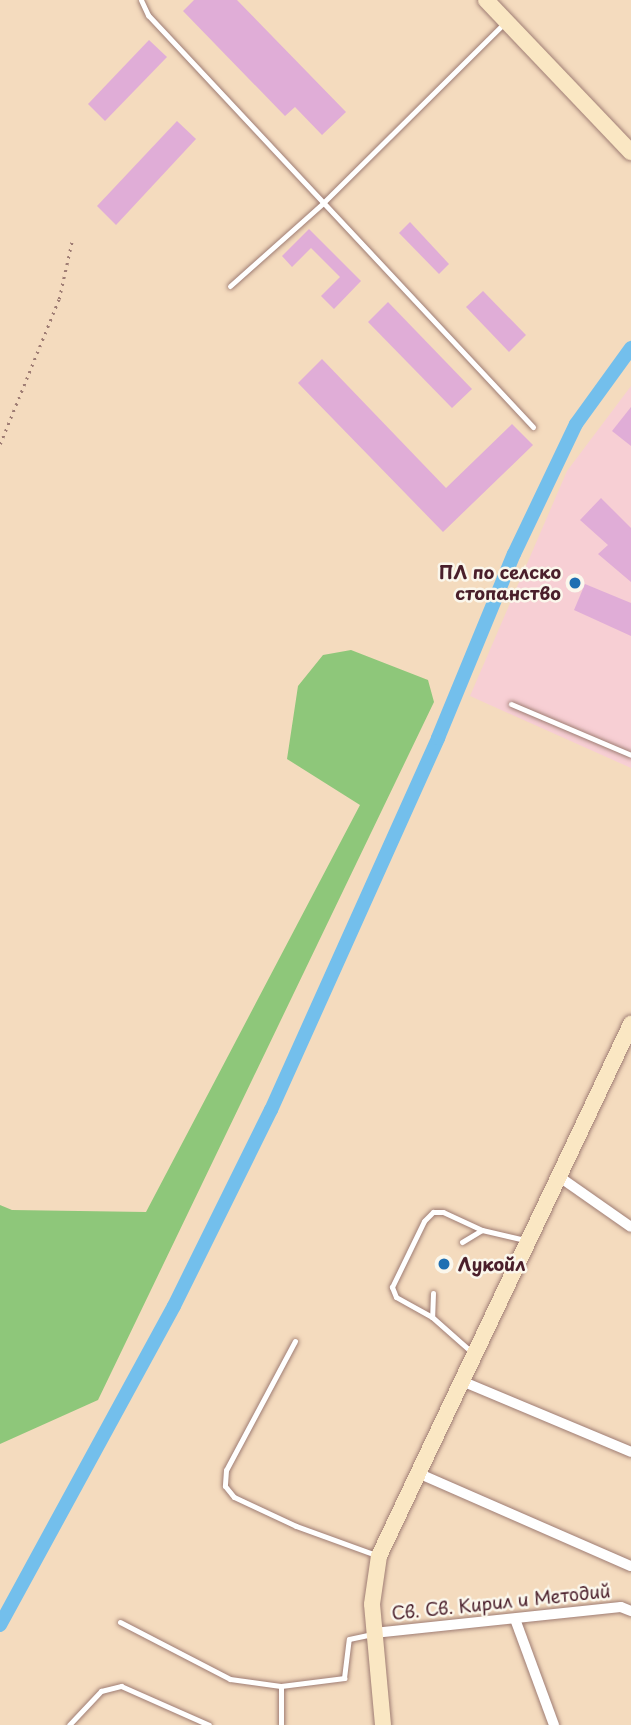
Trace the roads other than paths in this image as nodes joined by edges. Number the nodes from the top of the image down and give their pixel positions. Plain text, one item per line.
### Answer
1 (141, 0) edge
2 (486, 0) edge
3 (500, 0) edge
4 (506, 22) junction
5 (631, 152) edge
6 (323, 202) junction
7 (230, 286) dead end
8 (533, 427) dead end
9 (511, 704) dead end
10 (631, 755) edge
11 (631, 1024) edge
12 (561, 1178) junction
13 (631, 1227) edge
14 (482, 1230) junction
15 (528, 1241) junction
16 (462, 1242) dead end
17 (433, 1293) dead end
18 (432, 1317) junction
19 (295, 1341) dead end
20 (476, 1355) junction
21 (464, 1382) junction
22 (631, 1452) edge
23 (420, 1474) junction
24 (379, 1556) junction
25 (631, 1566) edge
26 (631, 1597) edge
27 (626, 1609) edge
28 (515, 1619) junction
29 (120, 1622) dead end
30 (374, 1633) junction
31 (281, 1686) junction
32 (69, 1725) edge
33 (209, 1725) edge
34 (281, 1725) edge
35 (383, 1725) edge
36 (554, 1725) edge

1 - 6 lane
2 - 4 main road
3 - 4 lane
4 - 5 main road
4 - 6 lane
6 - 7 lane
6 - 8 lane
9 - 10 lane
11 - 12 main road
12 - 13 street
12 - 15 main road
14 - 15 lane
14 - 16 lane
14 - 18 lane
15 - 20 main road
17 - 18 lane
18 - 20 lane
19 - 24 lane
20 - 21 main road
21 - 22 street
21 - 23 main road
23 - 24 main road
23 - 25 street
24 - 30 main road
26 - 27 street
27 - 28 street, Св. Св. Кирил и Методий
28 - 30 street, Св. Св. Кирил и Методий
28 - 36 street
29 - 31 lane
30 - 31 lane
30 - 35 main road
31 - 34 lane
32 - 33 lane

